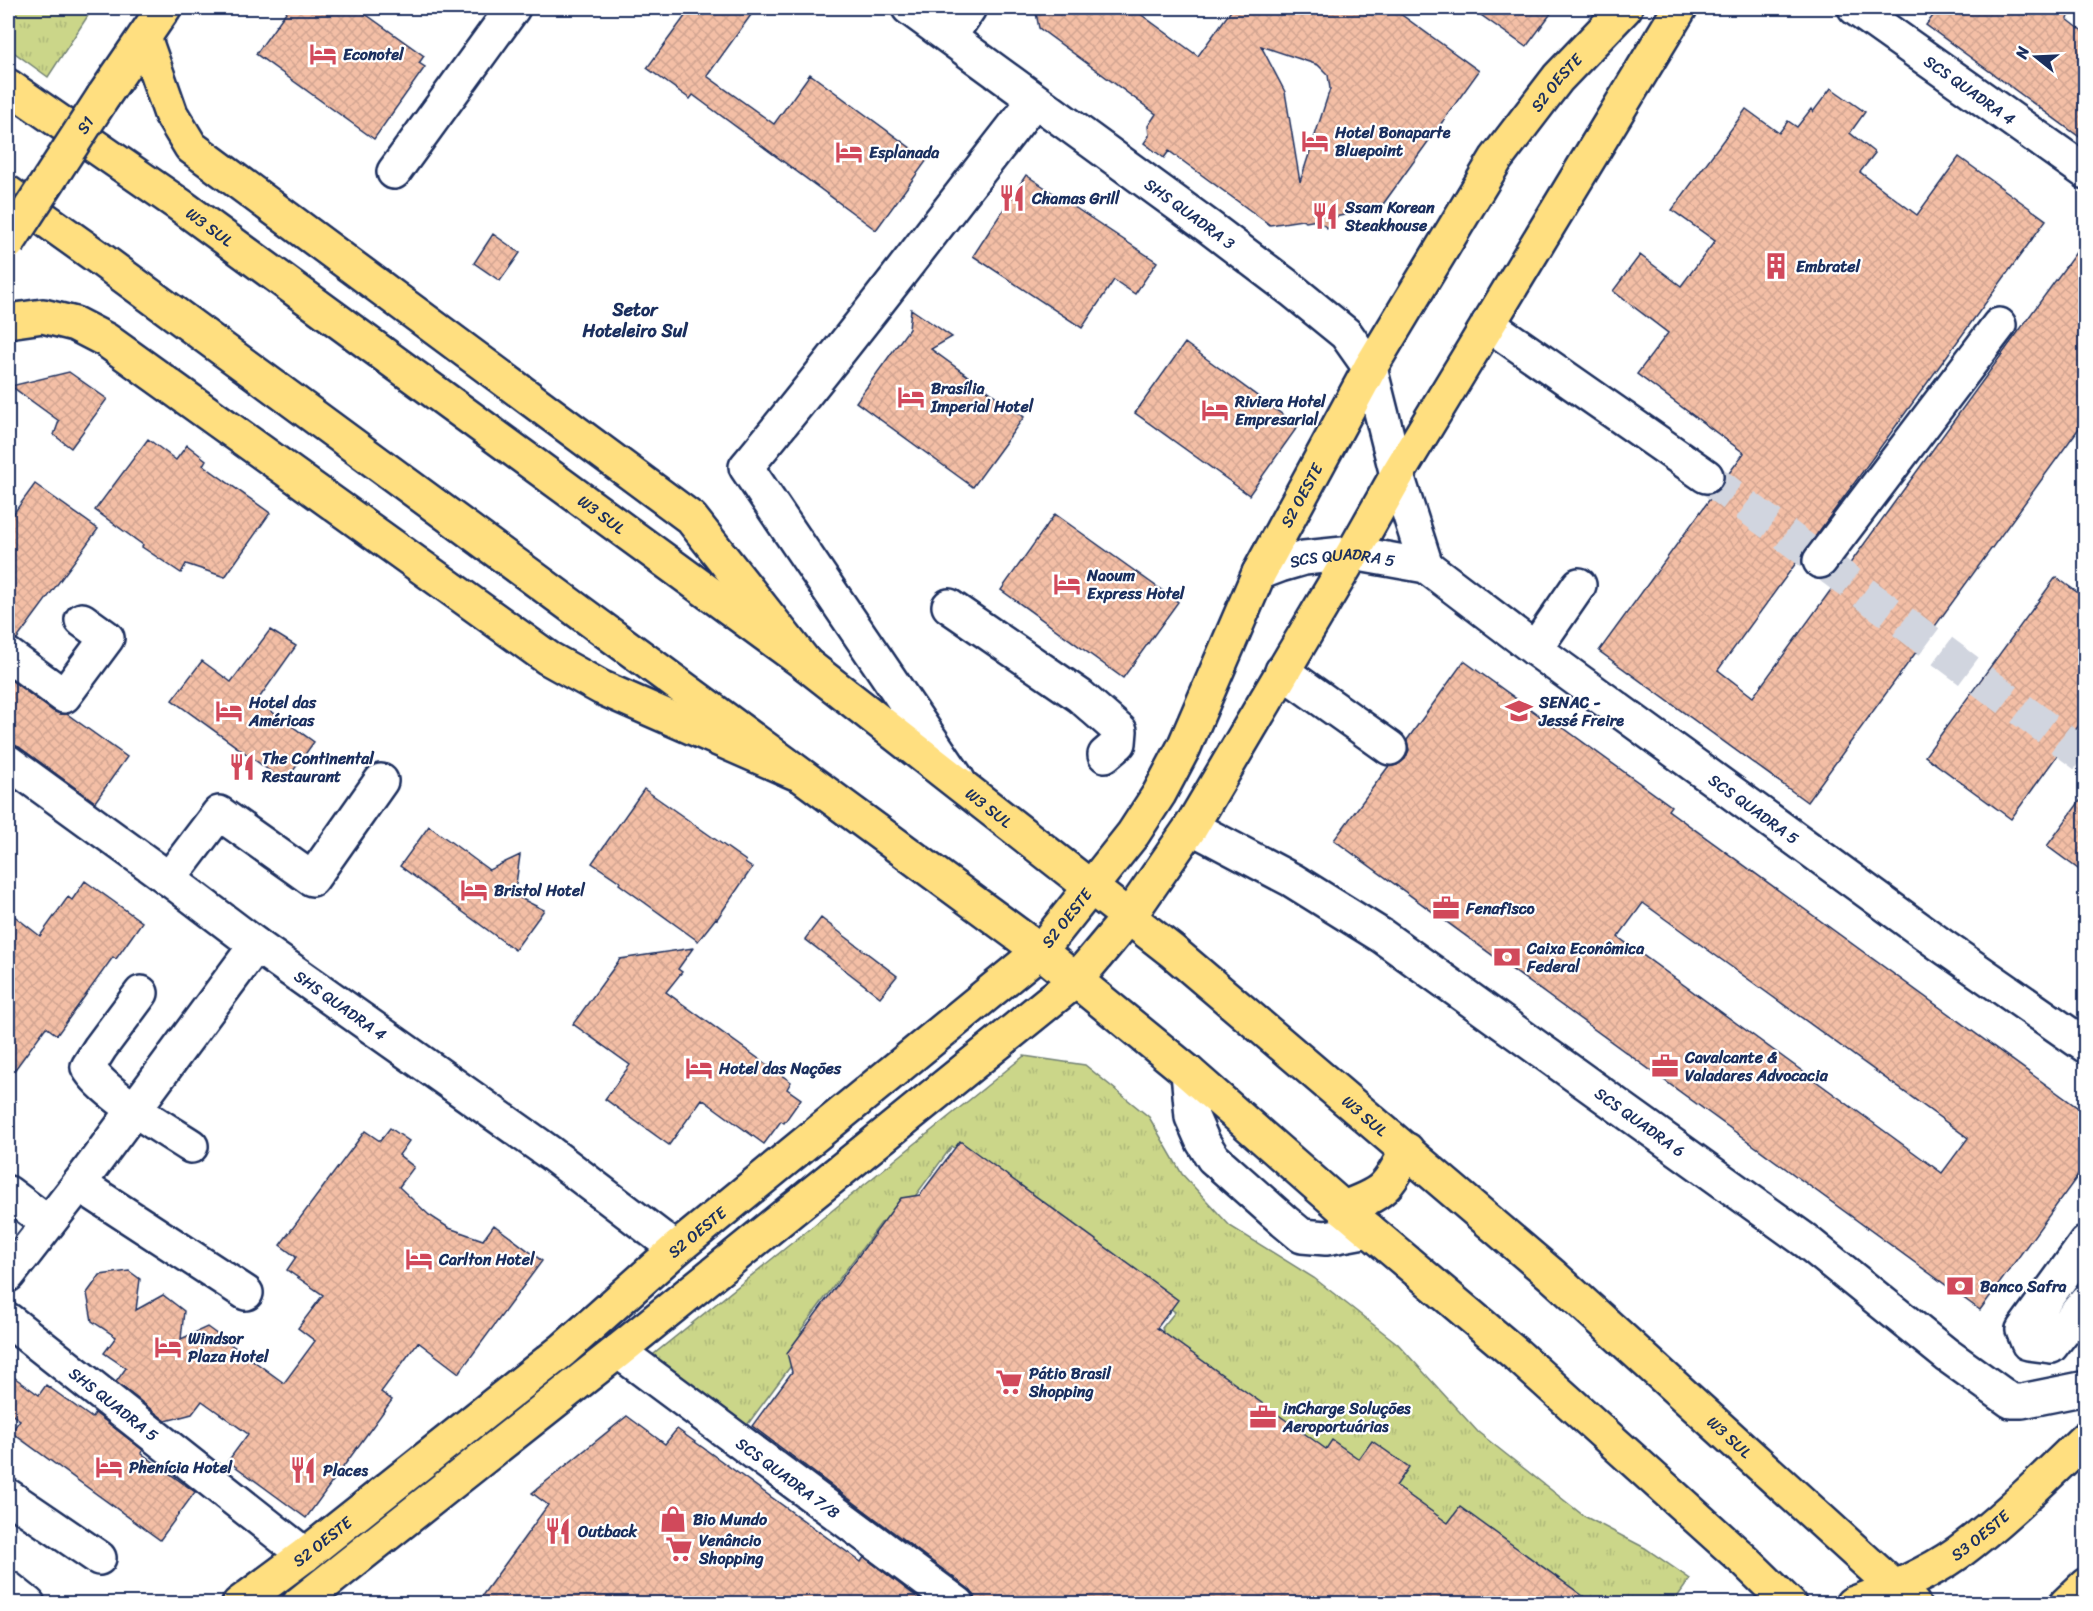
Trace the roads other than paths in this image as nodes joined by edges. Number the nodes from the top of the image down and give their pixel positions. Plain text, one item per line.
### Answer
1 (164, 8) edge
2 (513, 8) edge
3 (909, 8) edge
4 (969, 8) edge
5 (1625, 8) edge
6 (1680, 8) edge
7 (1855, 8) edge
8 (950, 36) junction
9 (144, 37) junction
10 (8, 86) edge
11 (1034, 101) junction
12 (394, 172) dead end
13 (2085, 172) edge
14 (8, 192) edge
15 (8, 243) edge
16 (8, 321) edge
17 (1488, 324) junction
18 (1999, 325) dead end
19 (1370, 368) junction
20 (1397, 475) junction
21 (1706, 476) tunnel mouth
22 (1353, 553) junction
23 (1820, 561) dead end
24 (1426, 566) junction
25 (1259, 573) junction
26 (1579, 585) dead end
27 (949, 606) dead end
28 (82, 620) dead end
29 (1535, 649) junction
30 (8, 655) edge
31 (806, 664) junction
32 (1282, 671) junction
33 (1390, 748) dead end
34 (1106, 755) dead end
35 (8, 762) edge
36 (796, 773) junction
37 (381, 781) dead end
38 (960, 784) junction
39 (1191, 827) junction
40 (169, 879) junction
41 (1092, 888) junction
42 (1128, 918) junction
43 (256, 945) junction
44 (1040, 951) junction
45 (1076, 980) junction
46 (141, 993) dead end
47 (2085, 1046) edge
48 (1188, 1072) junction
49 (133, 1108) junction
50 (191, 1146) dead end
51 (1407, 1150) junction
52 (79, 1184) junction
53 (8, 1193) edge
54 (1343, 1208) junction
55 (48, 1222) junction
56 (1370, 1230) junction
57 (2085, 1243) edge
58 (676, 1249) junction
59 (8, 1275) edge
60 (246, 1293) dead end
61 (2085, 1301) edge
62 (8, 1320) edge
63 (618, 1351) junction
64 (2085, 1388) edge
65 (2085, 1438) edge
66 (8, 1496) edge
67 (305, 1555) junction
68 (99, 1558) dead end
69 (2085, 1585) edge
70 (8, 1588) edge
71 (1904, 1596) edge
72 (28, 1604) edge
73 (239, 1604) edge
74 (299, 1604) edge
75 (958, 1604) edge
76 (1789, 1604) edge
77 (1852, 1604) edge
78 (2066, 1604) edge

1 - 9 main road, S1
2 - 12 street
3 - 8 street, SHS QUADRA 3
4 - 8 street
5 - 19 main road, S2 OESTE
6 - 17 main road, S2 OESTE
7 - 13 street, SCS QUADRA 4
8 - 11 street, SHS QUADRA 3
9 - 15 main road, S1, bridge
9 - 31 main road
10 - 31 main road, W3 SUL
11 - 19 street, SHS QUADRA 3
11 - 38 street
14 - 36 main road
16 - 36 main road
17 - 20 main road, S2 OESTE
17 - 21 street
18 - 23 street
19 - 20 street, SHS QUADRA 3
19 - 25 main road, S2 OESTE
20 - 22 main road, S2 OESTE
20 - 24 street
22 - 24 street, SCS QUADRA 5
22 - 25 street, SCS QUADRA 5
22 - 32 main road, S2 OESTE
24 - 29 street, SCS QUADRA 5
25 - 41 main road, S2 OESTE
26 - 29 street
27 - 34 street
28 - 30 street
29 - 47 street, SCS QUADRA 5
31 - 38 main road, W3 SUL
32 - 33 street
32 - 39 main road, S2 OESTE
35 - 40 street, SHS QUADRA 4
36 - 44 main road
37 - 40 street
38 - 41 main road, W3 SUL
39 - 42 main road, S2 OESTE
39 - 64 street, SCS QUADRA 6
40 - 43 street, SHS QUADRA 4
41 - 42 main road, W3 SUL
41 - 44 main road, S2 OESTE
42 - 45 main road, S2 OESTE
42 - 51 main road, W3 SUL
43 - 49 street
43 - 58 street, SHS QUADRA 4
44 - 45 main road
44 - 58 main road, S2 OESTE
45 - 48 main road
45 - 63 main road, S2 OESTE
46 - 49 street
48 - 54 main road
48 - 56 street
49 - 50 street
49 - 52 street
51 - 54 main road
51 - 71 main road, W3 SUL
52 - 55 street
52 - 60 street
53 - 55 street
54 - 56 main road
55 - 59 street
56 - 76 main road
57 - 61 street
58 - 67 main road, S2 OESTE
62 - 67 street, SHS QUADRA 5
63 - 74 main road, S2 OESTE
63 - 75 street, SCS QUADRA 7/8
65 - 71 main road, S3 OESTE
66 - 68 street
67 - 73 main road, S2 OESTE
69 - 78 main road
70 - 72 street
71 - 77 main road, S3 OESTE

